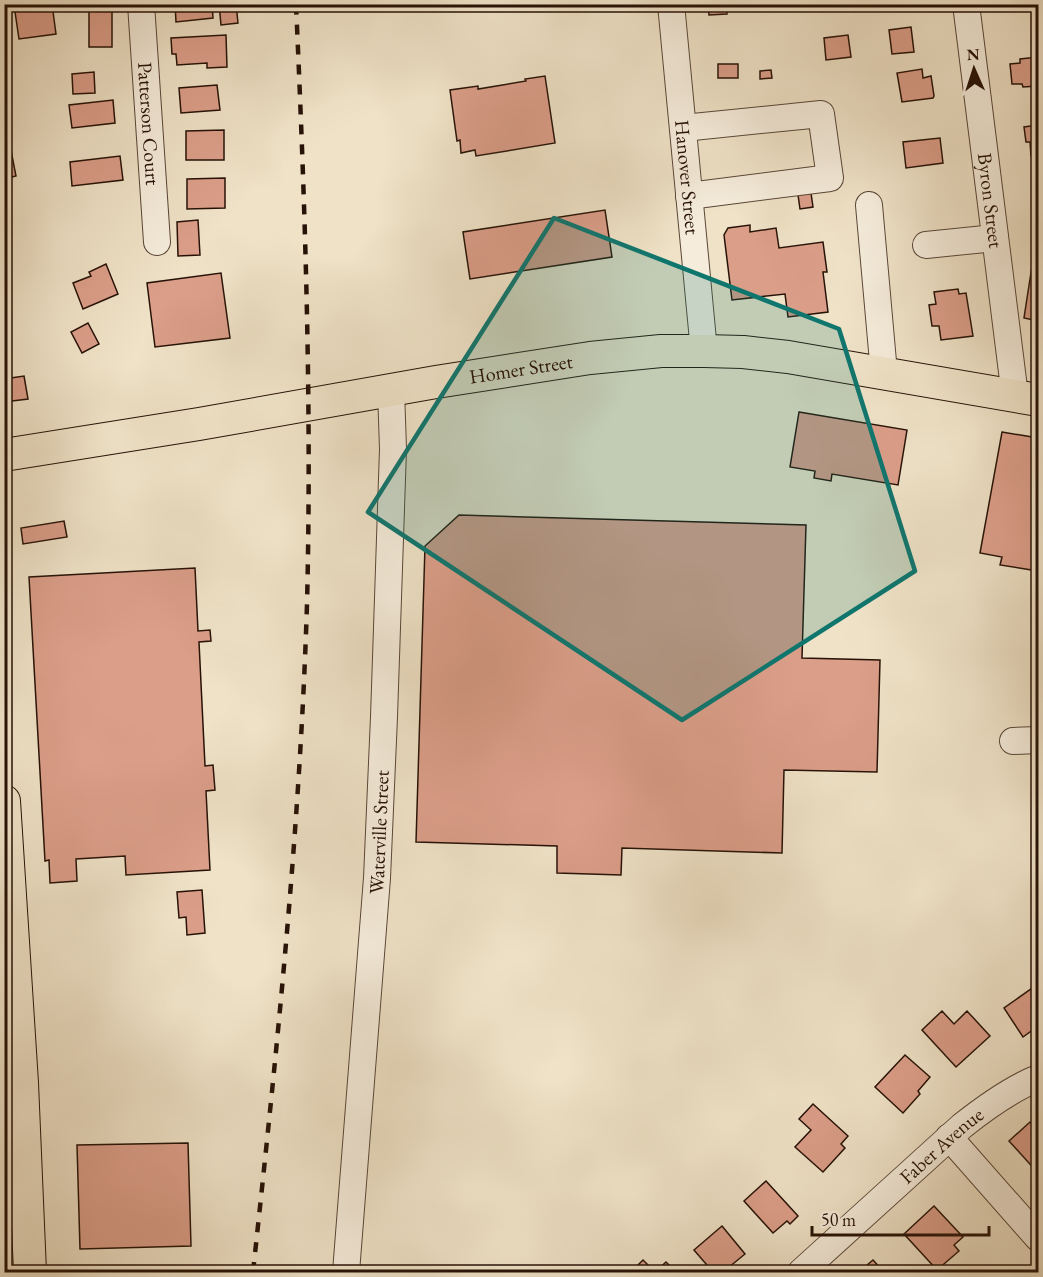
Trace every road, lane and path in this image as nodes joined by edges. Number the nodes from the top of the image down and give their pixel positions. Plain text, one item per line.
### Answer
1 (141, 4) edge
2 (671, 4) edge
3 (966, 4) edge
4 (683, 128) junction
5 (689, 195) junction
6 (869, 205) dead end
7 (995, 238) junction
8 (157, 242) dead end
9 (926, 245) dead end
10 (704, 351) junction
11 (884, 373) junction
12 (391, 390) junction
13 (1027, 398) edge
14 (4, 455) edge
15 (1038, 740) edge
16 (1013, 741) dead end
17 (4, 801) edge
18 (1038, 1078) edge
19 (949, 1137) junction
20 (1038, 1238) edge
21 (30, 1272) edge
22 (346, 1272) edge
23 (801, 1272) edge

1 - 8 street, Patterson Court
2 - 4 street, Hanover Street
3 - 7 street, Byron Street
4 - 5 street, Hanover Street
4 - 5 street
5 - 10 street, Hanover Street
6 - 11 street
7 - 9 street
7 - 13 street, Byron Street
10 - 11 main road, Homer Street
10 - 12 main road, Homer Street
11 - 13 main road, Homer Street
12 - 14 main road, Homer Street
12 - 22 street, Waterville Street
15 - 16 street
17 - 21 main road
18 - 19 street, Faber Avenue
19 - 20 street
19 - 23 street, Faber Avenue

